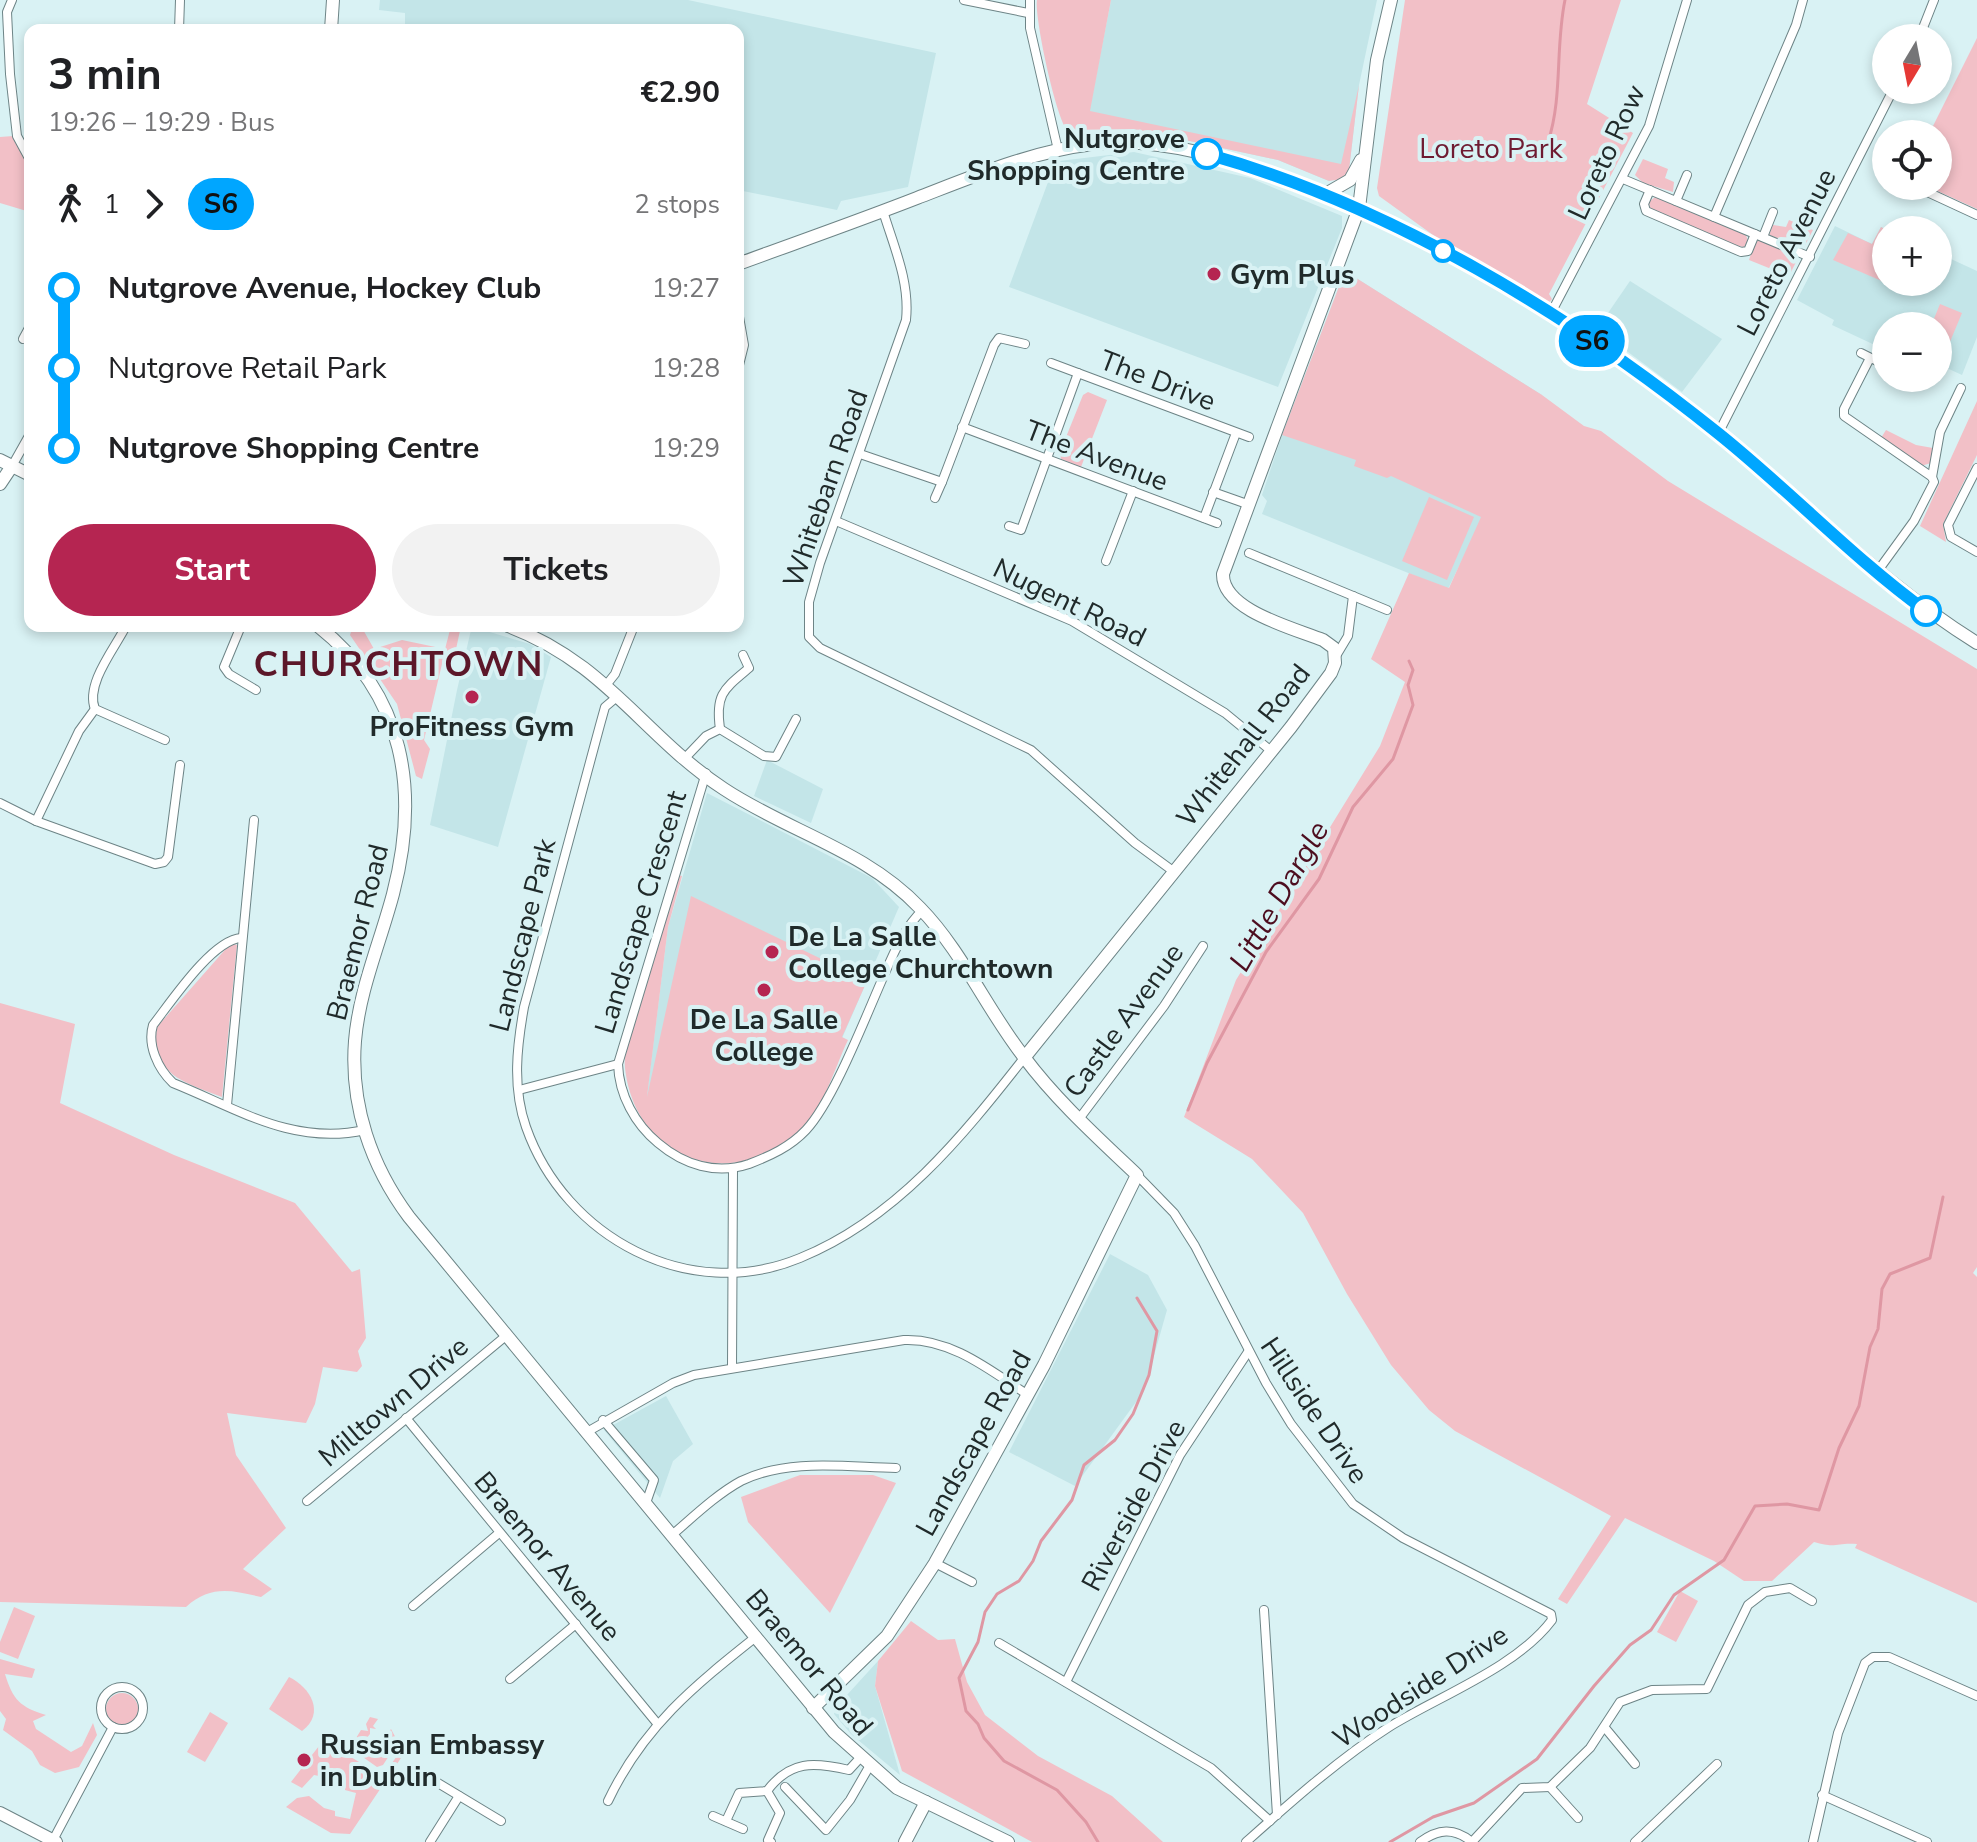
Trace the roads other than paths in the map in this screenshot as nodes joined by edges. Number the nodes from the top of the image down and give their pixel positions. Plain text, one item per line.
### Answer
1 (12, 0) edge
2 (180, 0) edge
3 (333, 0) edge
4 (964, 0) edge
5 (1030, 0) edge
6 (1391, 0) edge
7 (1687, 0) edge
8 (1803, 0) edge
9 (1934, 0) edge
10 (0, 2) edge
11 (7, 12) junction
12 (1028, 13) junction
13 (179, 24) edge
14 (331, 24) edge
15 (1925, 24) edge
16 (1886, 104) edge
17 (1366, 143) junction
18 (24, 149) edge
19 (1058, 150) junction
20 (1687, 175) dead end
21 (1623, 179) junction
22 (1650, 190) junction
23 (1324, 195) junction
24 (1945, 200) edge
25 (1676, 201) junction
26 (1359, 208) junction
27 (883, 211) junction
28 (1773, 212) dead end
29 (1977, 215) edge
30 (1714, 217) junction
31 (1759, 236) junction
32 (1810, 257) junction
33 (744, 262) edge
34 (1550, 315) junction
35 (1025, 344) dead end
36 (1872, 358) edge
37 (1051, 363) dead end
38 (1078, 373) junction
39 (1961, 388) dead end
40 (962, 427) junction
41 (1236, 433) junction
42 (1718, 434) junction
43 (1249, 437) dead end
44 (24, 441) edge
45 (860, 454) junction
46 (1048, 460) junction
47 (6, 463) edge
48 (1977, 468) edge
49 (24, 472) edge
50 (1932, 477) junction
51 (942, 482) junction
52 (0, 484) edge
53 (1133, 491) junction
54 (1213, 492) junction
55 (935, 498) dead end
56 (1247, 504) junction
57 (1204, 518) junction
58 (836, 521) junction
59 (1217, 523) dead end
60 (1009, 526) dead end
61 (1977, 552) edge
62 (1249, 553) dead end
63 (1106, 561) dead end
64 (1877, 572) junction
65 (1353, 596) junction
66 (1387, 610) dead end
67 (123, 632) edge
68 (239, 632) edge
69 (330, 632) edge
70 (532, 632) edge
71 (632, 632) edge
72 (1977, 643) edge
73 (743, 655) dead end
74 (1335, 656) junction
75 (607, 684) junction
76 (256, 690) dead end
77 (619, 695) junction
78 (95, 709) junction
79 (796, 719) dead end
80 (778, 726) dead end
81 (720, 729) junction
82 (790, 731) junction
83 (165, 740) dead end
84 (1270, 750) junction
85 (686, 757) junction
86 (180, 765) dead end
87 (706, 773) junction
88 (0, 803) edge
89 (254, 820) dead end
90 (36, 821) junction
91 (1173, 871) junction
92 (923, 910) junction
93 (241, 938) junction
94 (1203, 946) dead end
95 (1024, 1058) junction
96 (618, 1064) junction
97 (519, 1090) junction
98 (227, 1105) junction
99 (1079, 1119) junction
100 (365, 1130) junction
101 (733, 1169) junction
102 (1137, 1175) junction
103 (732, 1271) junction
104 (507, 1335) junction
105 (1248, 1352) junction
106 (732, 1368) junction
107 (1028, 1395) junction
108 (406, 1418) junction
109 (603, 1420) junction
110 (587, 1432) junction
111 (896, 1468) dead end
112 (307, 1501) dead end
113 (646, 1503) junction
114 (499, 1533) junction
115 (672, 1535) junction
116 (935, 1563) junction
117 (972, 1582) dead end
118 (1812, 1601) dead end
119 (413, 1606) dead end
120 (1264, 1610) dead end
121 (576, 1624) junction
122 (1545, 1629) joint
123 (757, 1636) junction
124 (999, 1643) dead end
125 (510, 1679) dead end
126 (1066, 1682) junction
127 (1977, 1696) edge
128 (813, 1708) junction
129 (656, 1722) junction
130 (113, 1727) junction
131 (1606, 1729) junction
132 (865, 1763) junction
133 (1635, 1764) dead end
134 (1717, 1764) dead end
135 (418, 1771) dead end
136 (785, 1787) dead end
137 (1550, 1787) junction
138 (767, 1791) junction
139 (1669, 1793) dead end
140 (1822, 1795) junction
141 (459, 1796) junction
142 (608, 1801) dead end
143 (1678, 1801) junction
144 (926, 1802) junction
145 (0, 1813) edge
146 (713, 1816) dead end
147 (1274, 1818) junction
148 (1578, 1818) dead end
149 (501, 1821) dead end
150 (726, 1821) junction
151 (743, 1829) dead end
152 (54, 1842) edge
153 (430, 1842) edge
154 (771, 1842) edge
155 (905, 1842) edge
156 (1008, 1842) edge
157 (1246, 1842) edge
158 (1420, 1842) edge
159 (1472, 1842) edge
160 (1636, 1842) edge
161 (1813, 1842) edge
162 (1927, 1842) edge

1 - 11 street
2 - 13 street
3 - 14 main road
4 - 12 street
5 - 12 street
6 - 17 main road
7 - 21 street, Loreto Row
8 - 30 street
9 - 15 street
10 - 11 street
11 - 18 street
12 - 19 street
16 - 32 street, Loreto Avenue
17 - 23 main road
17 - 26 main road, Whitehall Road
19 - 23 main road
19 - 27 main road
20 - 25 street
21 - 22 street
21 - 34 street, Loreto Row
22 - 25 street
22 - 31 street
23 - 26 main road
24 - 29 street
25 - 30 street
26 - 34 main road
26 - 56 main road, Whitehall Road
27 - 33 main road
27 - 45 street, Whitebarn Road
28 - 31 street
30 - 31 street
31 - 32 street
32 - 42 street, Loreto Avenue
34 - 42 main road
35 - 40 street
36 - 50 street
37 - 38 street, The Drive
38 - 41 street, The Drive
38 - 46 street
39 - 50 street
40 - 46 street, The Avenue
40 - 51 street
41 - 43 street, The Drive
41 - 54 street
42 - 64 main road
44 - 47 street
45 - 51 street
45 - 58 street, Whitebarn Road
46 - 53 street, The Avenue
46 - 60 street
47 - 49 main road
47 - 52 main road
48 - 61 street
50 - 64 street
51 - 55 street
53 - 57 street, The Avenue
53 - 63 street
54 - 56 street
54 - 57 street
56 - 74 main road, Whitehall Road
57 - 59 street, The Avenue
58 - 84 street, Nugent Road
58 - 91 street, Whitebarn Road
62 - 65 street
64 - 72 main road
65 - 66 street
65 - 74 street
67 - 78 street
68 - 76 street
69 - 100 main road, Braemor Road
70 - 75 main road
71 - 75 street
73 - 81 street
74 - 84 main road, Whitehall Road
75 - 77 main road
77 - 85 main road
77 - 97 street, Landscape Park
78 - 83 street
78 - 90 street
79 - 82 street
80 - 82 street
81 - 82 street
81 - 85 street
84 - 91 main road, Whitehall Road
85 - 87 main road
86 - 90 street
87 - 92 main road
87 - 96 street, Landscape Crescent
88 - 90 street
89 - 93 street
91 - 95 main road, Whitehall Road
92 - 95 main road
92 - 101 street
93 - 98 street
93 - 98 street
94 - 99 street, Castle Avenue
95 - 99 main road
95 - 103 street, Landscape Park
96 - 97 street, Landscape Crescent
96 - 101 street, Landscape Crescent
97 - 103 street, Landscape Park
98 - 100 street
99 - 102 main road
100 - 104 main road, Braemor Road
101 - 103 street
102 - 105 street, Hillside Drive
102 - 107 main road, Landscape Road
103 - 106 street
104 - 108 street, Milltown Drive
104 - 110 main road, Braemor Road
105 - 122 street, Hillside Drive
105 - 126 street, Riverside Drive
106 - 107 street
106 - 109 street
107 - 116 main road, Landscape Road
108 - 112 street, Milltown Drive
108 - 114 street, Braemor Avenue
109 - 110 street
109 - 113 street
110 - 113 main road, Braemor Road
111 - 115 street
113 - 115 main road, Braemor Road
114 - 119 street
114 - 121 street, Braemor Avenue
115 - 123 main road, Braemor Road
116 - 117 street
116 - 128 main road, Landscape Road
118 - 131 street
120 - 147 street
121 - 125 street
121 - 129 street, Braemor Avenue
122 - 147 street, Woodside Drive
123 - 128 main road, Braemor Road
123 - 129 street
124 - 126 street
126 - 147 street
127 - 140 street
128 - 132 main road, Braemor Road
129 - 142 street
130 - 130 street
130 - 152 street
131 - 133 street
131 - 137 street
132 - 136 street
132 - 138 street
132 - 144 main road, Braemor Road
134 - 143 street
135 - 141 street
137 - 148 street
137 - 159 street
138 - 150 street
138 - 154 street
139 - 143 street
140 - 161 street
140 - 162 street
141 - 149 street
141 - 153 street
143 - 160 street
144 - 155 main road
144 - 156 main road, Braemor Road
145 - 152 main road
146 - 150 street
147 - 157 street, Woodside Drive
150 - 151 street
158 - 159 street

